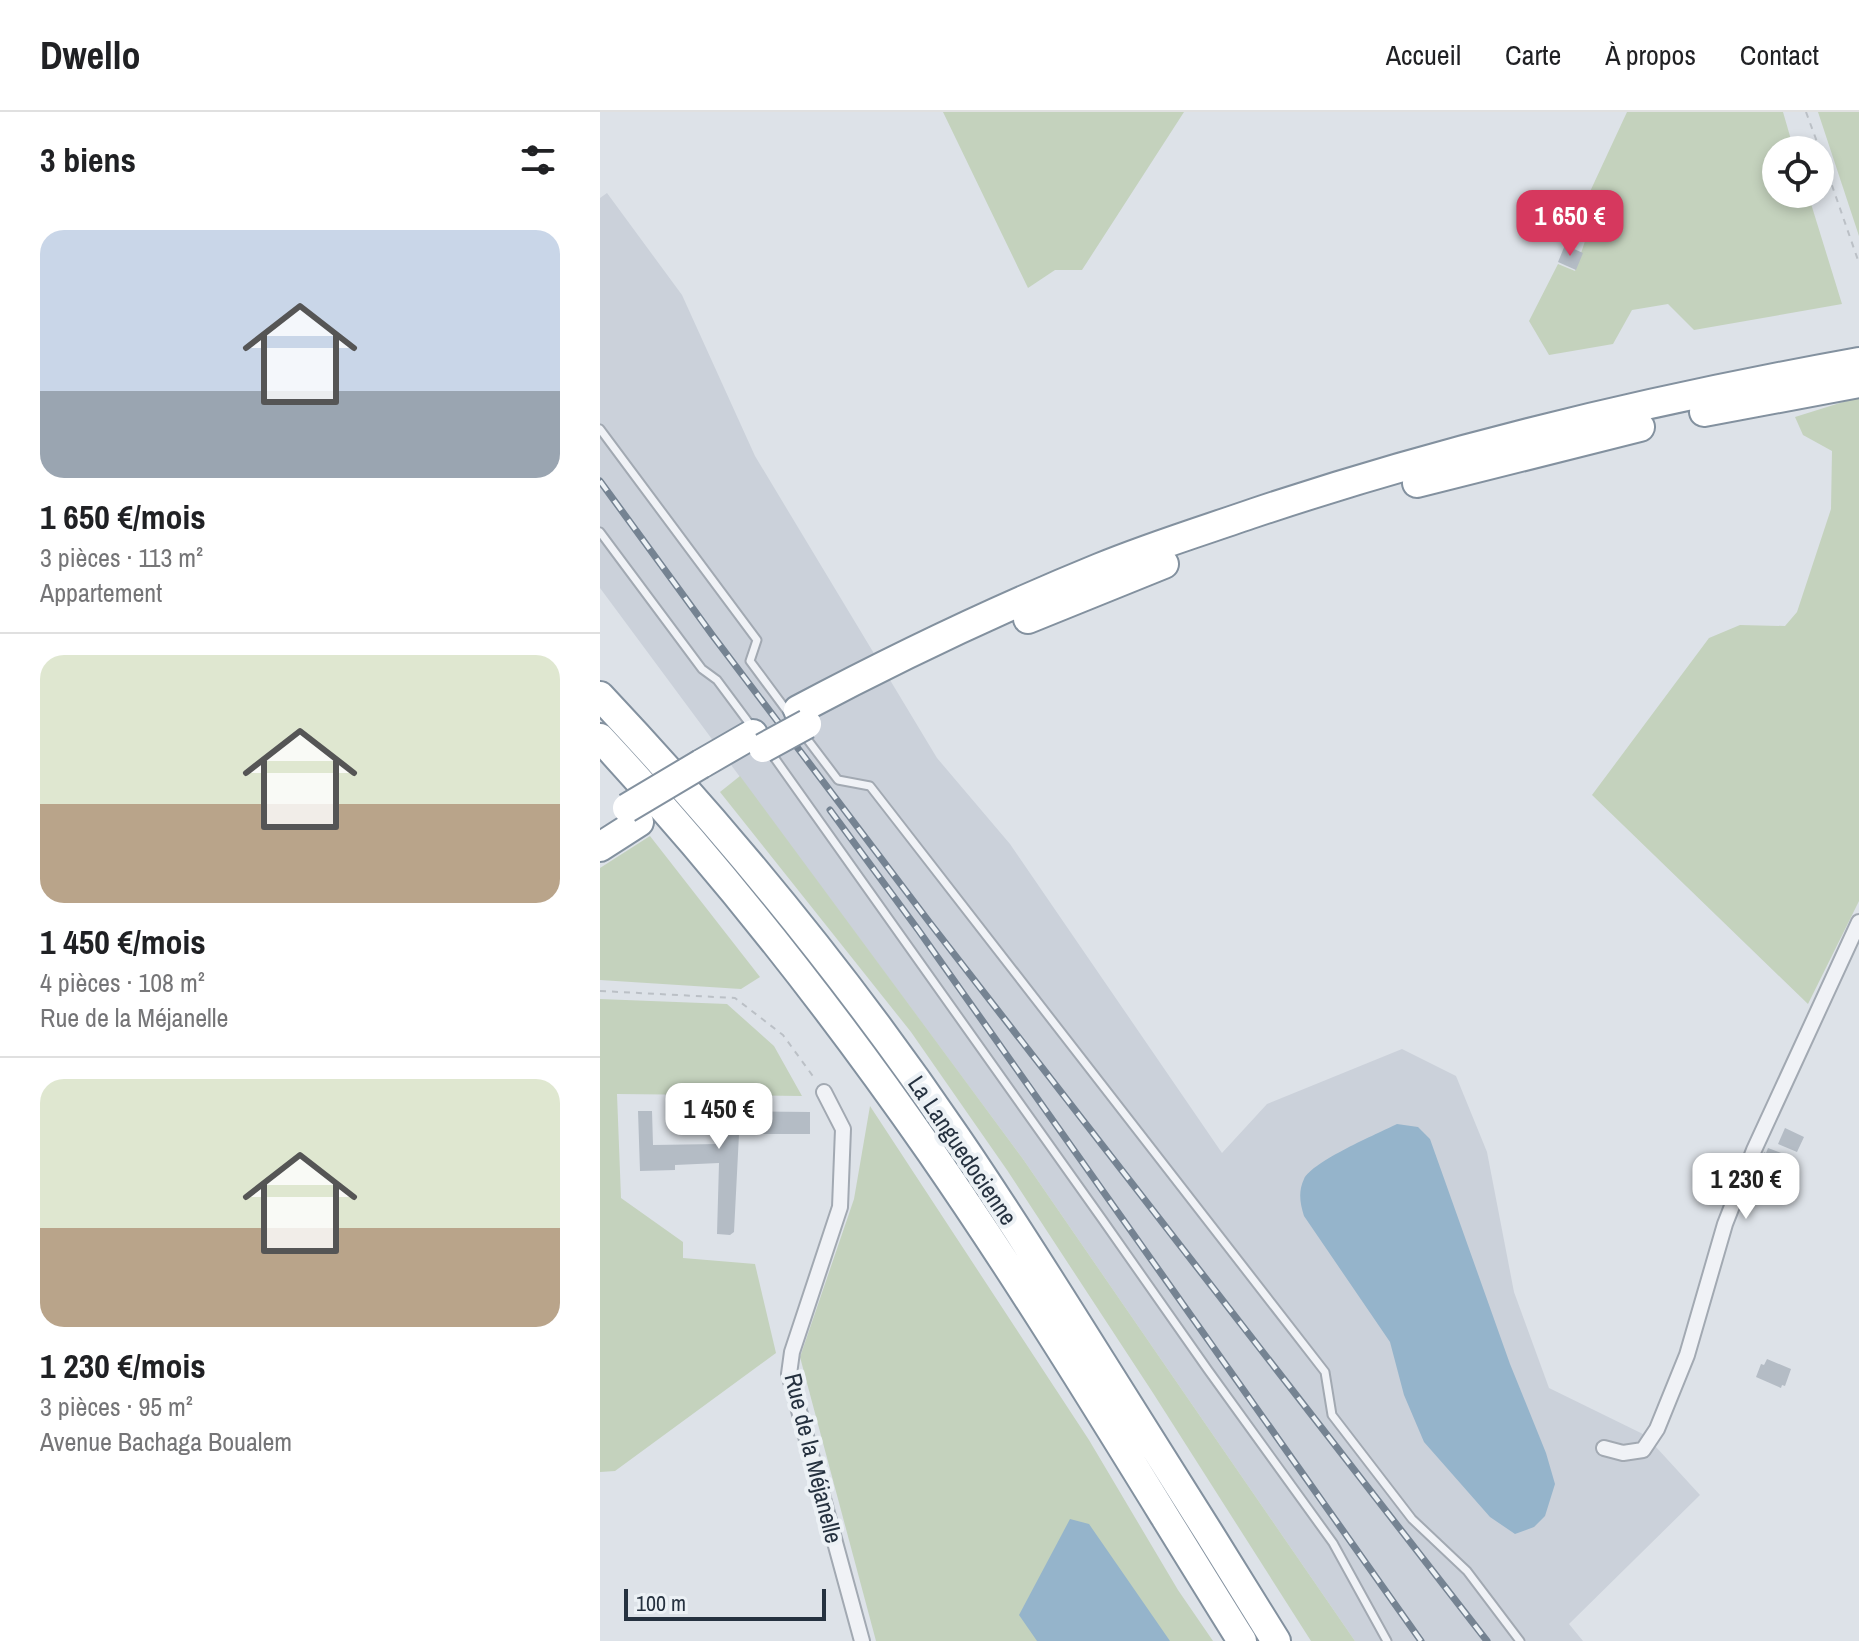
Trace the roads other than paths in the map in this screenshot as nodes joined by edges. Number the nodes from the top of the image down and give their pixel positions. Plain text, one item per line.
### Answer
1 (1859, 362) edge
2 (1859, 383) edge
3 (600, 429) edge
4 (600, 532) edge
5 (600, 696) edge
6 (802, 717) junction
7 (600, 738) edge
8 (633, 815) junction
9 (600, 825) edge
10 (600, 847) edge
11 (1859, 922) edge
12 (824, 1092) road end
13 (1604, 1448) dead end
14 (862, 1641) edge
15 (1242, 1641) edge
16 (1276, 1641) edge
17 (1387, 1641) edge
18 (1520, 1641) edge

1 - 6 highway
2 - 6 highway
3 - 18 lane
4 - 17 lane
5 - 16 highway, La Languedocienne
6 - 8 highway, bridge
7 - 15 highway, La Languedocienne
8 - 9 highway
8 - 10 highway
11 - 13 street
12 - 14 street, Rue de la Méjanelle

